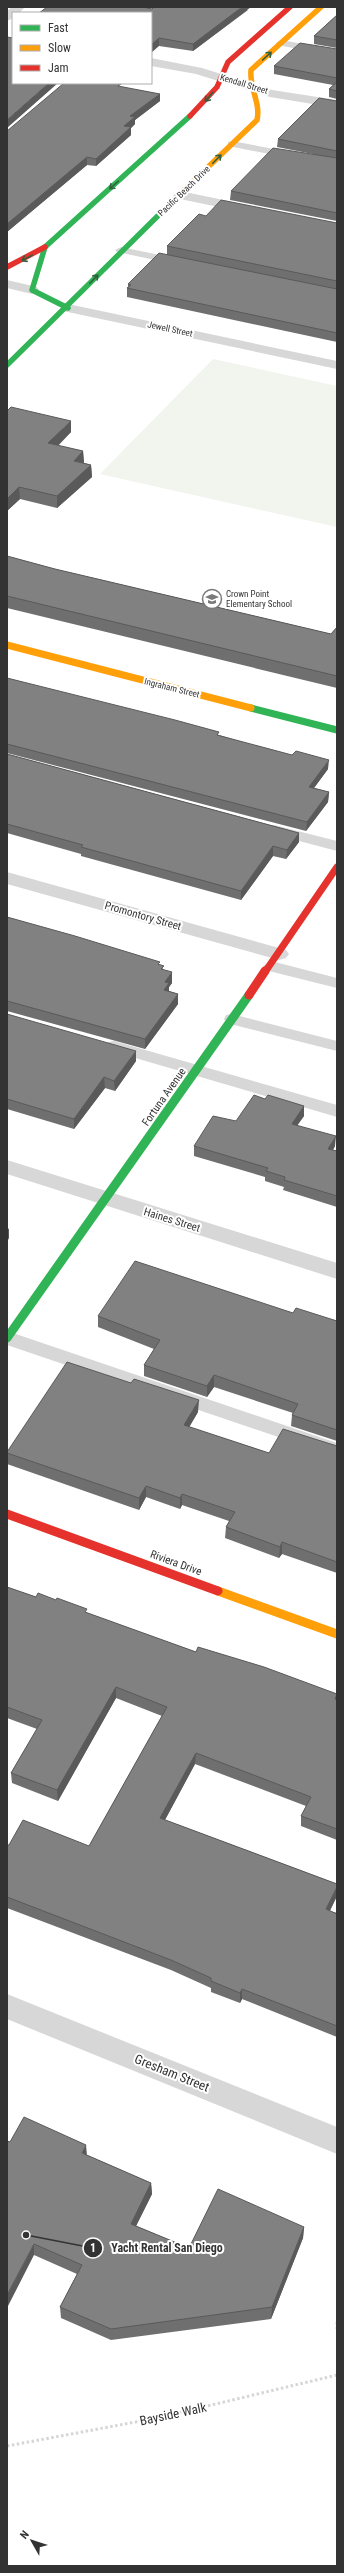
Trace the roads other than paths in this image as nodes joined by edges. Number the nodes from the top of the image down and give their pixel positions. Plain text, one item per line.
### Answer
1 (290, 7) edge
2 (321, 7) edge
3 (281, 43) junction
4 (337, 52) edge
5 (152, 62) edge
6 (220, 77) junction
7 (251, 87) junction
8 (337, 104) edge
9 (232, 144) junction
10 (337, 164) edge
11 (180, 195) junction
12 (262, 212) edge
13 (45, 247) junction
14 (121, 250) junction
15 (191, 265) edge
16 (7, 267) edge
17 (7, 284) edge
18 (32, 290) junction
19 (68, 308) junction
20 (7, 365) edge
21 (337, 365) edge
22 (7, 645) edge
23 (337, 730) edge
24 (259, 826) edge
25 (337, 846) edge
26 (337, 867) edge
27 (7, 878) edge
28 (275, 960) junction
29 (337, 983) edge
30 (232, 1019) junction
31 (95, 1041) edge
32 (337, 1046) edge
33 (198, 1070) junction
34 (337, 1111) edge
35 (7, 1167) edge
36 (106, 1200) junction
37 (337, 1271) edge
38 (7, 1338) edge
39 (337, 1450) edge
40 (7, 1514) edge
41 (337, 1634) edge
42 (7, 2006) edge
43 (337, 2141) edge

1 - 6 street
2 - 3 street, Pacific Beach Drive
3 - 4 lane
7 -> 3 street, Pacific Beach Drive
5 - 6 street, Kendall Street
6 - 7 street, Kendall Street
6 -> 13 street
7 - 8 street, Kendall Street
7 - 9 street, Pacific Beach Drive
9 - 10 lane
11 -> 9 street, Pacific Beach Drive
11 - 12 street
11 - 14 street, Pacific Beach Drive
13 -> 16 street
13 - 18 street
14 - 15 lane
19 -> 14 street, Pacific Beach Drive
17 - 18 street, Jewell Street
18 - 19 street, Jewell Street
19 - 20 street, Pacific Beach Drive
19 - 21 street, Jewell Street
22 - 23 street, Ingraham Street
24 - 25 lane
26 - 28 street, Fortuna Avenue
27 - 28 street, Promontory Street
28 - 29 lane
28 - 30 street, Fortuna Avenue
30 - 32 lane
30 - 33 street, Fortuna Avenue
31 - 33 lane
33 - 34 lane
33 - 36 street, Fortuna Avenue
35 - 36 street, Haines Street
36 - 37 street, Haines Street
36 - 38 street, Fortuna Avenue
38 - 39 lane
40 - 41 street, Riviera Drive
42 - 43 street, Gresham Street

